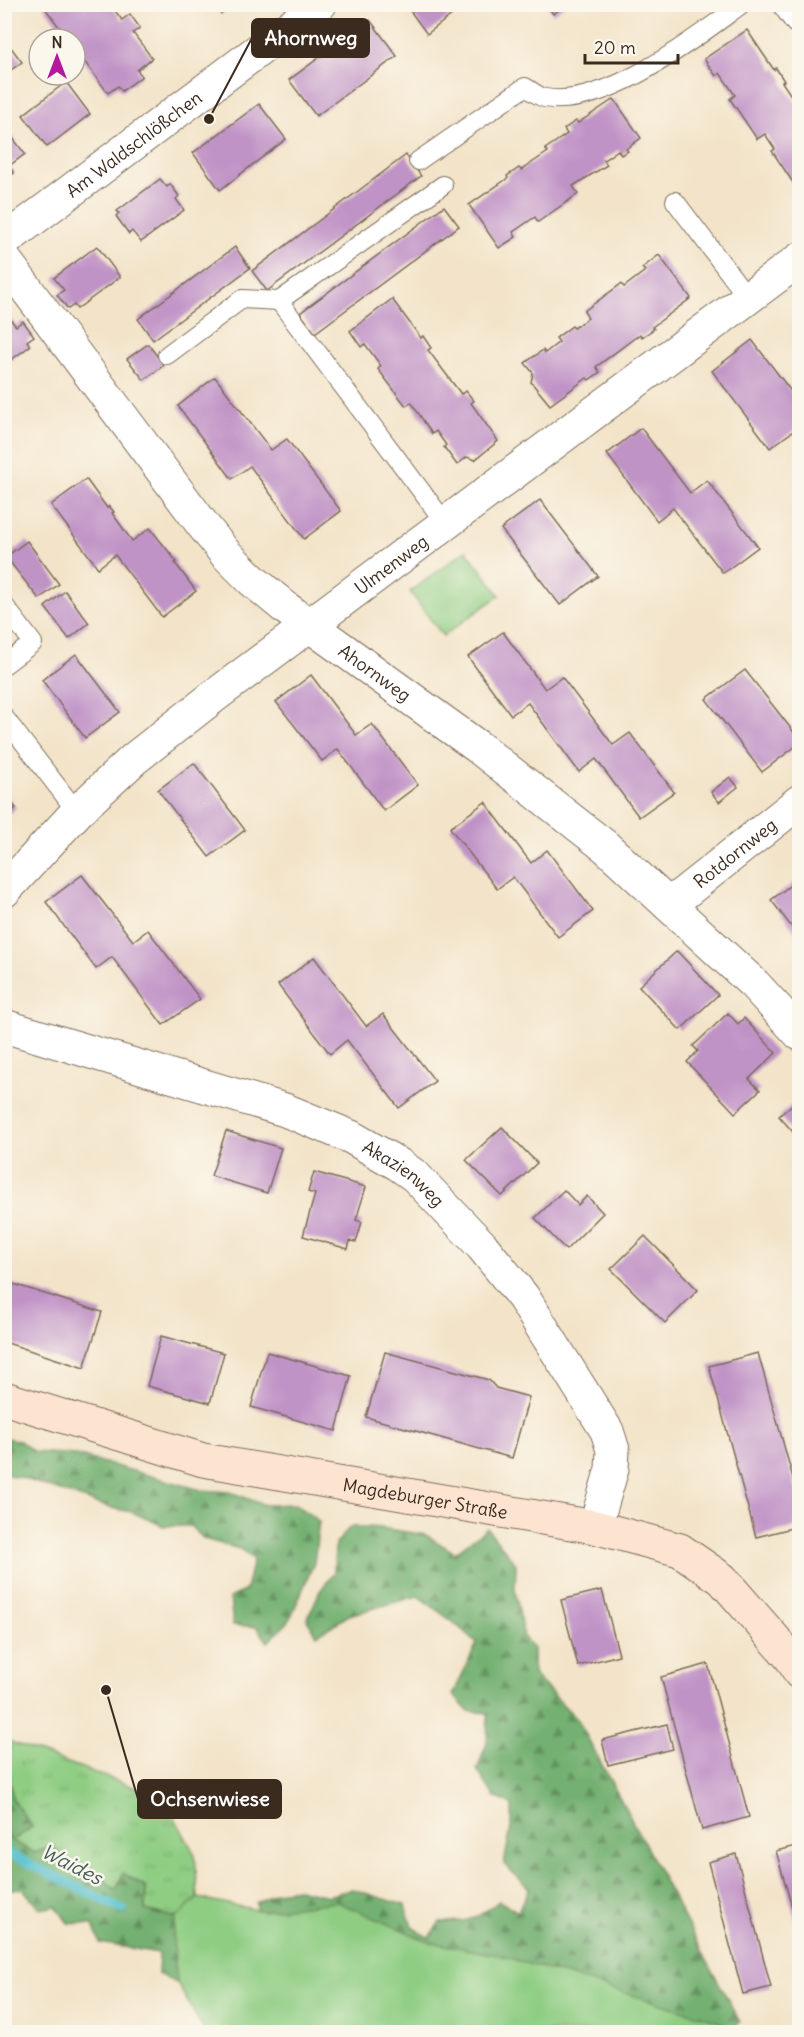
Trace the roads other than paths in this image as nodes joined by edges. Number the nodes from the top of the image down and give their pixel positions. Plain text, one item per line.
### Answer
1 (320, 4) edge
2 (742, 4) edge
3 (790, 4) edge
4 (800, 18) edge
5 (418, 161) dead end
6 (443, 185) dead end
7 (675, 201) dead end
8 (4, 241) edge
9 (4, 259) edge
10 (800, 259) edge
11 (748, 298) junction
12 (279, 301) junction
13 (167, 355) dead end
14 (446, 524) junction
15 (4, 605) edge
16 (310, 626) junction
17 (4, 665) edge
18 (4, 717) edge
19 (800, 801) edge
20 (77, 812) junction
21 (4, 891) edge
22 (669, 904) junction
23 (4, 1026) edge
24 (800, 1034) edge
25 (4, 1398) edge
26 (595, 1527) junction
27 (800, 1673) edge

1 - 8 street, Am Waldschlößchen
2 - 5 lane
3 - 4 street
6 - 12 lane
7 - 11 lane
9 - 16 street, Ahornweg
10 - 11 street, Ulmenweg
11 - 14 street, Ulmenweg
12 - 13 lane
12 - 14 lane
14 - 16 street, Ulmenweg
15 - 17 lane
16 - 20 street, Ulmenweg
16 - 22 street, Ahornweg
18 - 20 lane
19 - 22 street, Rotdornweg
20 - 21 street, Ulmenweg
22 - 24 street, Ahornweg
23 - 26 street, Akazienweg
25 - 26 main road, Magdeburger Straße
26 - 27 main road, Magdeburger Straße

